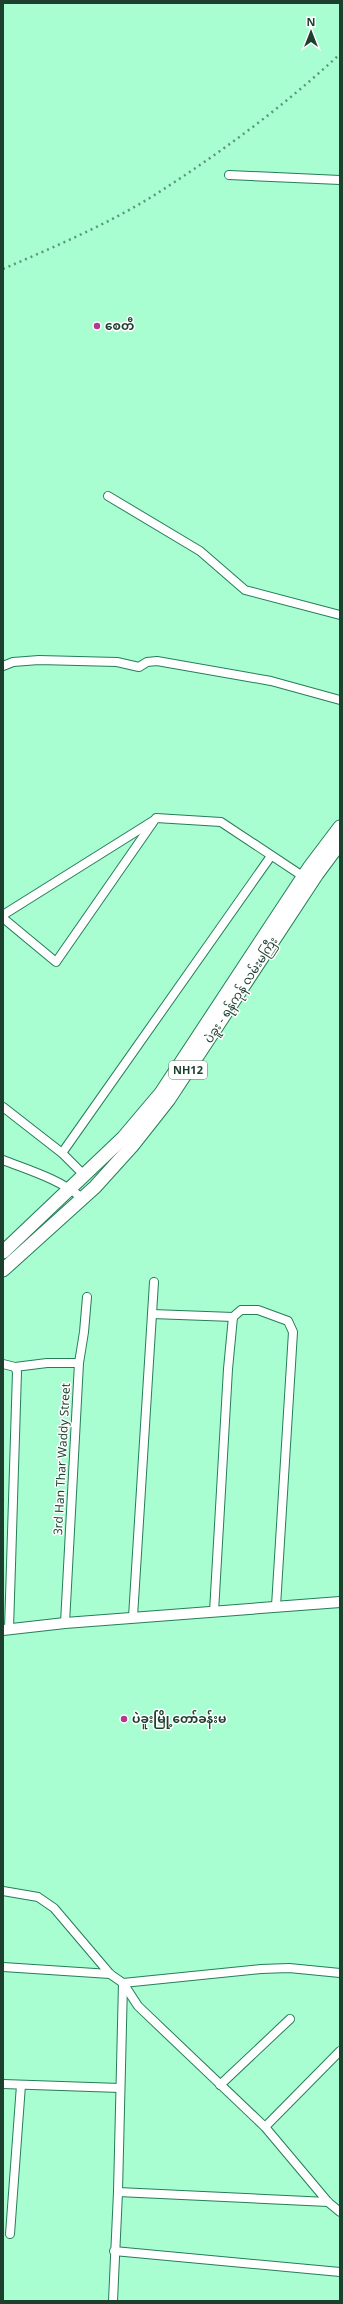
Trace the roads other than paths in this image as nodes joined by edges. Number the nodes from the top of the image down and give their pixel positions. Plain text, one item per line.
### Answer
1 (229, 175) dead end
2 (340, 180) edge
3 (108, 496) dead end
4 (340, 615) edge
5 (3, 666) edge
6 (340, 700) edge
7 (156, 818) junction
8 (340, 827) edge
9 (340, 843) edge
10 (271, 856) junction
11 (307, 879) junction
12 (3, 917) edge
13 (3, 1107) edge
14 (62, 1153) junction
15 (3, 1160) edge
16 (85, 1176) junction
17 (71, 1189) junction
18 (82, 1198) junction
19 (3, 1252) edge
20 (3, 1270) edge
21 (154, 1282) dead end
22 (87, 1297) dead end
23 (152, 1314) junction
24 (233, 1317) junction
25 (79, 1362) junction
26 (3, 1364) edge
27 (15, 1367) junction
28 (340, 1602) edge
29 (276, 1606) junction
30 (214, 1612) junction
31 (133, 1617) junction
32 (65, 1623) junction
33 (6, 1629) edge
34 (3, 1891) edge
35 (3, 1967) edge
36 (340, 1973) edge
37 (110, 1974) junction
38 (123, 1983) junction
39 (290, 2019) dead end
40 (340, 2051) edge
41 (3, 2084) edge
42 (21, 2085) junction
43 (220, 2085) junction
44 (120, 2088) junction
45 (265, 2127) junction
46 (118, 2192) junction
47 (328, 2202) junction
48 (340, 2212) edge
49 (10, 2234) dead end
50 (114, 2251) junction
51 (340, 2272) edge
52 (113, 2301) edge

1 - 2 street
3 - 4 street
5 - 6 street
7 - 10 street
7 - 12 street
7 - 12 street
8 - 11 highway, ပဲခူး - ရန်ကုန် လမ်းမကြီး / NH12
9 - 11 highway, ပဲခူး - ရန်ကုန် လမ်းမကြီး / NH12
10 - 11 street
10 - 14 street
11 - 16 highway, ပဲခူး - ရန်ကုန် လမ်းမကြီး / NH12
11 - 18 highway, ပဲခူး - ရန်ကုန် လမ်းမကြီး / NH12
13 - 14 street
14 - 16 street
15 - 17 street
16 - 17 highway, ပဲခူး - ရန်ကုန် လမ်းမကြီး / NH12
17 - 18 street
17 - 19 highway, ပဲခူး - ရန်ကုန် လမ်းမကြီး / NH12
18 - 20 highway, ပဲခူး - ရန်ကုန် လမ်းမကြီး / NH12
21 - 23 street
22 - 25 street, 3rd Han Thar Waddy Street
23 - 24 street
23 - 31 street
24 - 29 street
24 - 30 street
25 - 27 street
25 - 32 street, 3rd Han Thar Waddy Street
26 - 27 street
27 - 33 street
28 - 29 street
29 - 30 street
30 - 31 street
31 - 32 street
32 - 33 street
34 - 37 street
35 - 37 street
36 - 38 street
37 - 38 street
38 - 43 street
38 - 44 street
39 - 43 street
40 - 45 street
41 - 42 street
42 - 44 street
42 - 49 street
43 - 45 street
44 - 46 street
45 - 47 street
46 - 47 street
46 - 50 street
47 - 48 street
50 - 51 street
50 - 52 street

